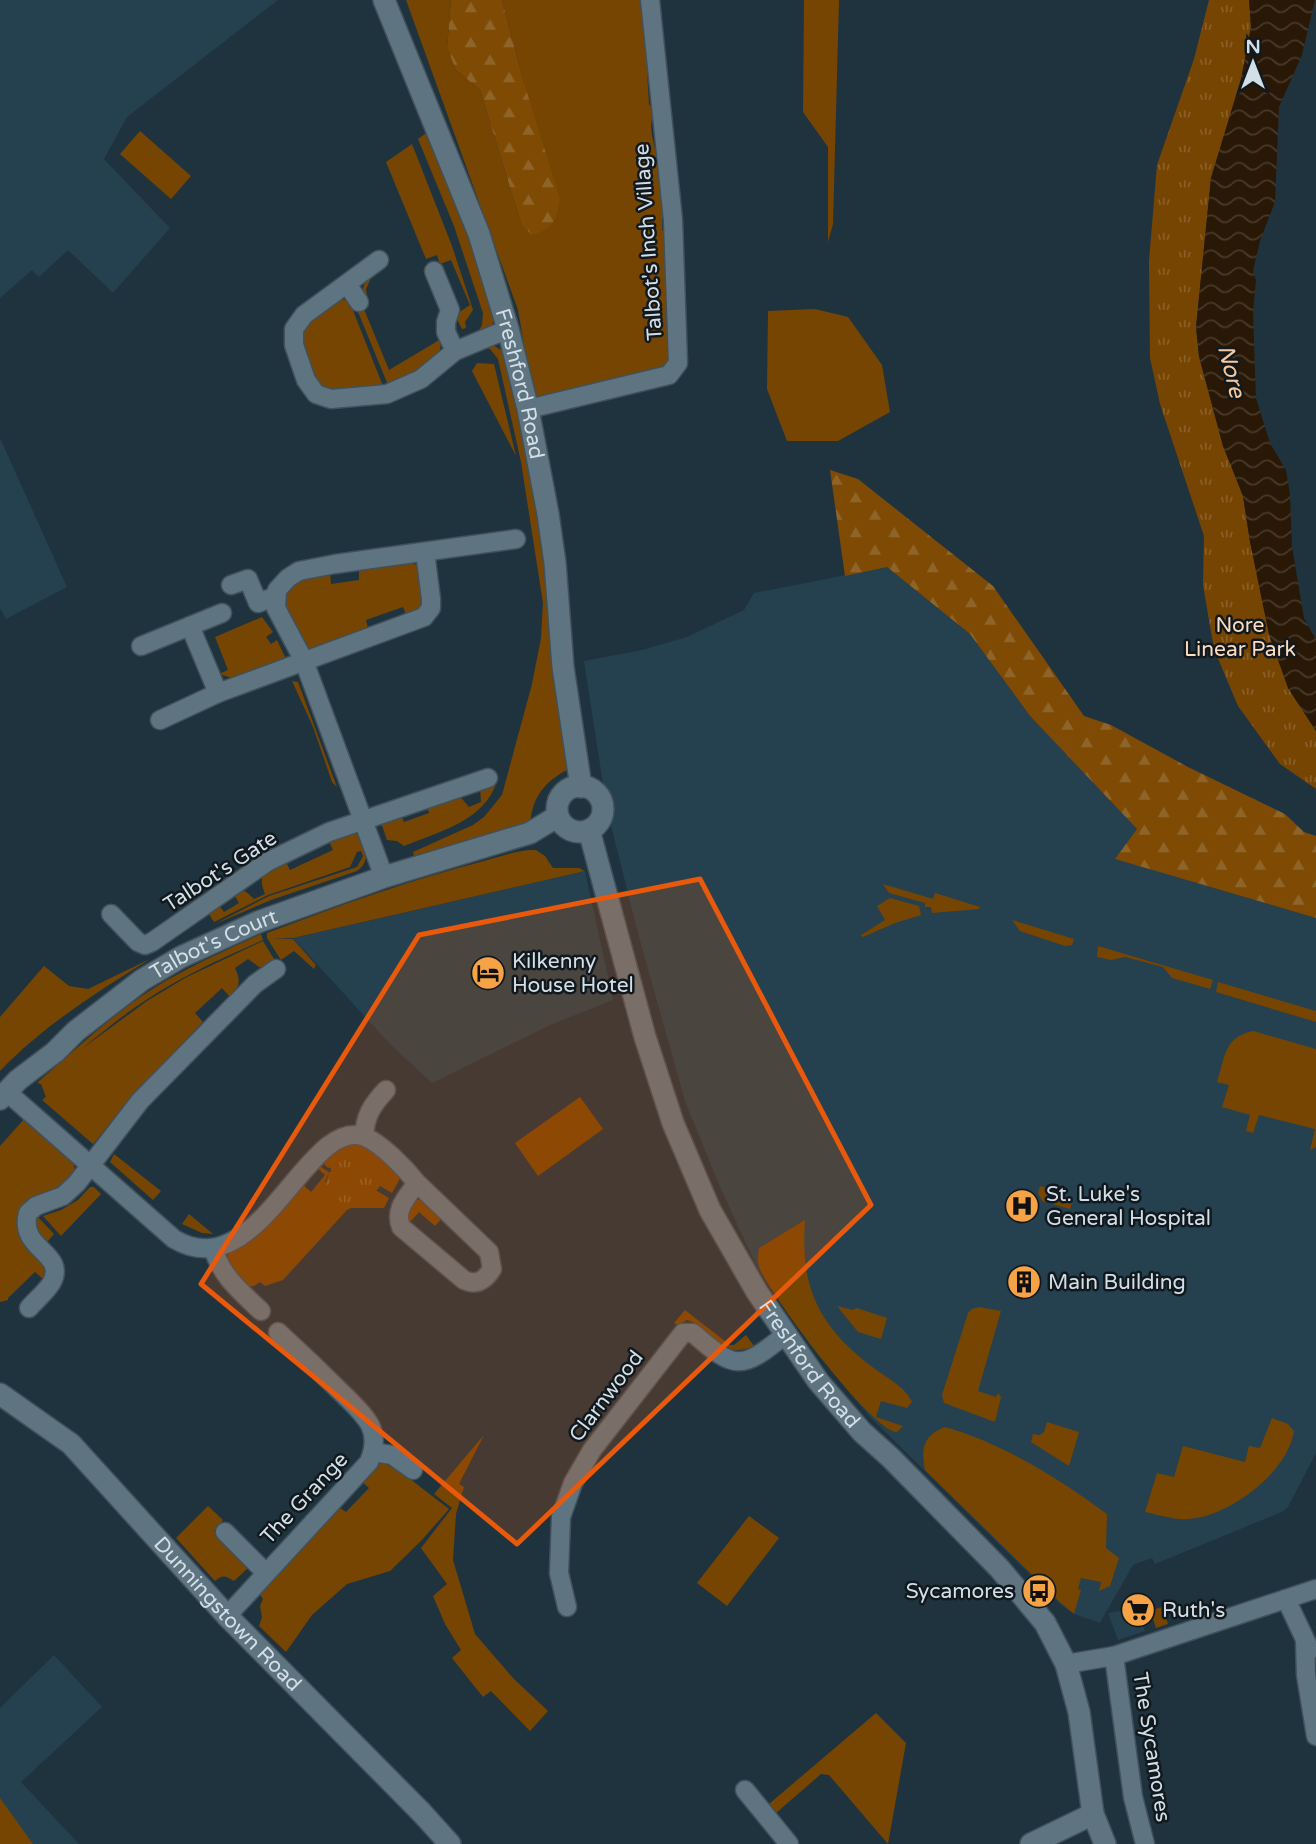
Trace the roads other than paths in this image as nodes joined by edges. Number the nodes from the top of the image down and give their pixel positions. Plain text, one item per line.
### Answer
1 (384, 0) edge
2 (650, 0) edge
3 (379, 260) dead end
4 (434, 271) dead end
5 (347, 284) junction
6 (359, 302) dead end
7 (508, 329) junction
8 (455, 351) junction
9 (528, 409) junction
10 (516, 539) dead end
11 (425, 552) junction
12 (231, 585) dead end
13 (276, 596) junction
14 (222, 613) dead end
15 (190, 626) junction
16 (141, 646) dead end
17 (304, 661) junction
18 (218, 693) junction
19 (160, 720) dead end
20 (488, 778) dead end
21 (581, 787) junction
22 (558, 816) junction
23 (364, 820) junction
24 (589, 830) junction
25 (384, 877) junction
26 (111, 914) dead end
27 (276, 969) dead end
28 (386, 1090) dead end
29 (4, 1095) edge
30 (364, 1136) junction
31 (90, 1166) junction
32 (417, 1183) junction
33 (213, 1248) junction
34 (258, 1302) dead end
35 (29, 1308) dead end
36 (278, 1332) dead end
37 (786, 1334) junction
38 (0, 1394) edge
39 (373, 1452) junction
40 (413, 1470) dead end
41 (225, 1532) dead end
42 (266, 1573) junction
43 (1316, 1589) edge
44 (1286, 1600) junction
45 (567, 1607) dead end
46 (227, 1616) junction
47 (1305, 1641) junction
48 (1114, 1656) junction
49 (1316, 1661) edge
50 (1066, 1664) junction
51 (1316, 1735) edge
52 (746, 1790) dead end
53 (1093, 1814) junction
54 (450, 1844) edge
55 (789, 1844) edge
56 (1031, 1844) edge
57 (1105, 1844) edge
58 (1145, 1844) edge

1 - 7 main road, Freshford Road
2 - 9 street, Talbot's Inch Village
3 - 5 street
4 - 8 street
5 - 6 street
5 - 8 street
7 - 8 street
7 - 9 main road, Freshford Road
9 - 21 main road, Freshford Road
10 - 11 street
11 - 13 street
11 - 17 street
12 - 13 street
13 - 17 street
14 - 15 street
15 - 16 street
15 - 18 street
17 - 18 street
17 - 23 street
18 - 19 street
20 - 23 street, Talbot's Gate
21 - 22 main road
21 - 24 main road
22 - 24 main road
22 - 25 main road, Talbot's Court
23 - 25 street
23 - 26 street, Talbot's Gate
24 - 37 main road, Freshford Road
25 - 29 main road, Talbot's Court
27 - 31 street
28 - 30 street
29 - 31 street, Talbot's Court
30 - 32 street
30 - 33 street
31 - 33 street, Talbot's Court
31 - 35 street
32 - 32 street
33 - 34 street
36 - 39 street, The Grange
37 - 45 street, Clarnwood
37 - 50 main road, Freshford Road
38 - 46 main road, Dunningstown Road
39 - 40 street, The Grange
39 - 42 street, The Grange
41 - 42 street, The Grange
42 - 46 street, The Grange
43 - 44 street, The Sycamores
44 - 47 street
44 - 48 street, The Sycamores
46 - 54 main road, Dunningstown Road
47 - 49 street
47 - 51 street
48 - 50 street, The Sycamores
48 - 58 street, The Sycamores
50 - 53 main road, Freshford Road
52 - 55 street
53 - 56 main road
53 - 57 main road, Freshford Road

